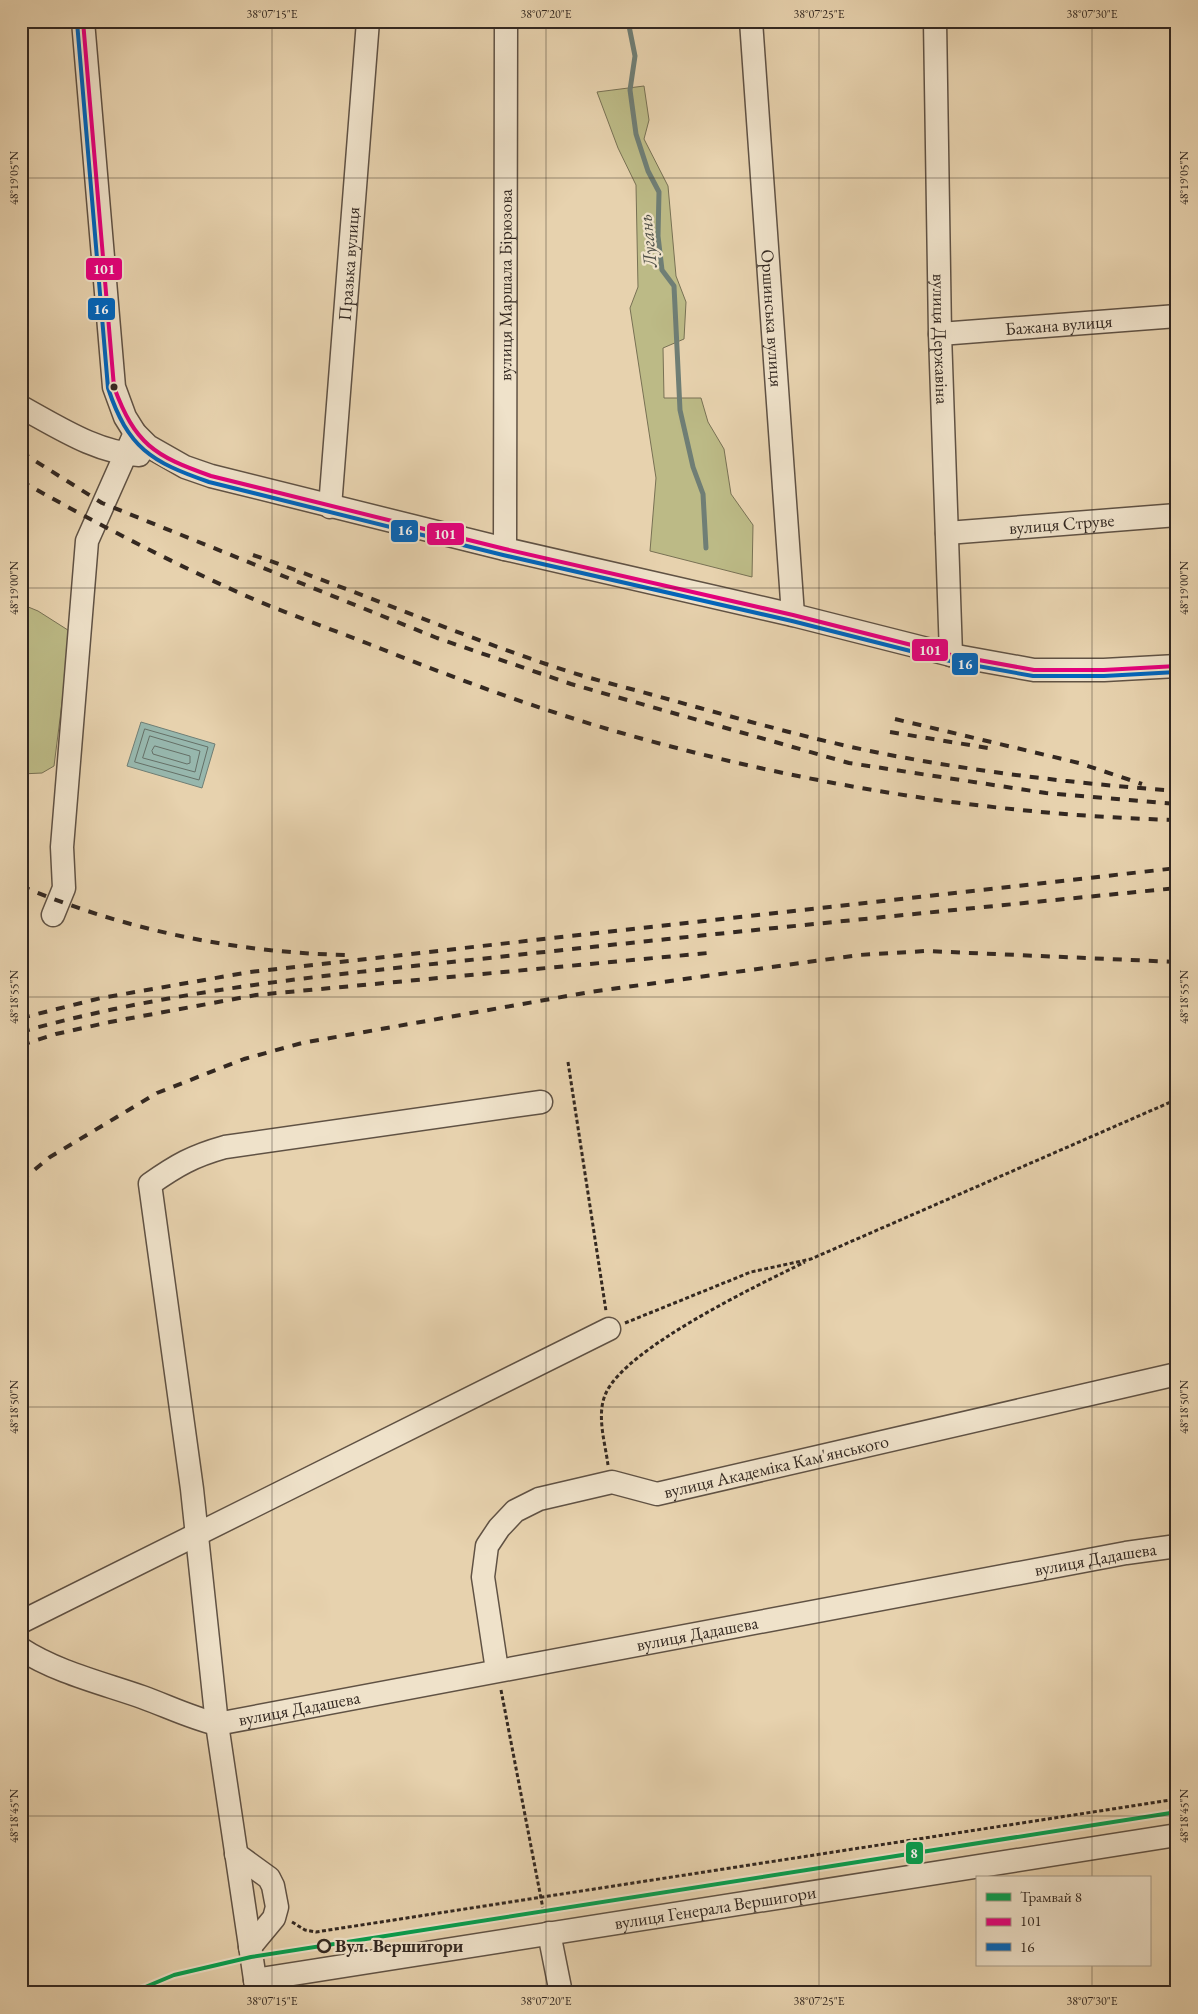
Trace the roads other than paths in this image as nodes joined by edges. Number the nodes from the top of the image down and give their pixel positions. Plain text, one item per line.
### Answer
1 (69, 21) edge
2 (83, 21) edge
3 (751, 21) edge
4 (935, 21) edge
5 (368, 23) edge
6 (506, 23) edge
7 (84, 59) junction
8 (1177, 316) edge
9 (940, 334) junction
10 (21, 407) edge
11 (149, 445) junction
12 (125, 454) junction
13 (330, 507) junction
14 (1177, 515) edge
15 (947, 533) junction
16 (505, 549) junction
17 (793, 615) junction
18 (951, 655) junction
19 (1177, 666) edge
20 (53, 915) dead end
21 (541, 1102) dead end
22 (609, 1329) road end
23 (1177, 1374) edge
24 (196, 1535) junction
25 (1177, 1546) edge
26 (21, 1622) edge
27 (21, 1648) edge
28 (497, 1670) junction
29 (217, 1724) junction
30 (1177, 1835) edge
31 (236, 1854) junction
32 (549, 1933) junction
33 (250, 1947) junction
34 (256, 1986) edge
35 (561, 1993) edge

1 - 7 street
2 - 7 street
3 - 17 street, Оршинська вулиця
4 - 9 street, вулиця Державіна
5 - 13 street, Празька вулиця
6 - 16 street, вулиця Маршала Бірюзова
7 - 11 street
8 - 9 street, Бажана вулиця
9 - 15 street, вулиця Державіна
10 - 12 street
11 - 12 street
11 - 12 street
11 - 13 street
12 - 20 street
13 - 16 street
14 - 15 street, вулиця Струве
15 - 18 street, вулиця Державіна
16 - 17 street
17 - 18 street
18 - 19 street
21 - 24 street
22 - 24 street
23 - 28 street, вулиця Академіка Кам'янського
24 - 26 street
24 - 29 street
25 - 28 street, вулиця Дадашева
27 - 29 street
28 - 29 street, вулиця Дадашева
29 - 31 street
30 - 32 street, вулиця Генерала Вершигори
31 - 33 street
31 - 33 street
32 - 34 street, вулиця Генерала Вершигори
32 - 35 street
33 - 34 street

